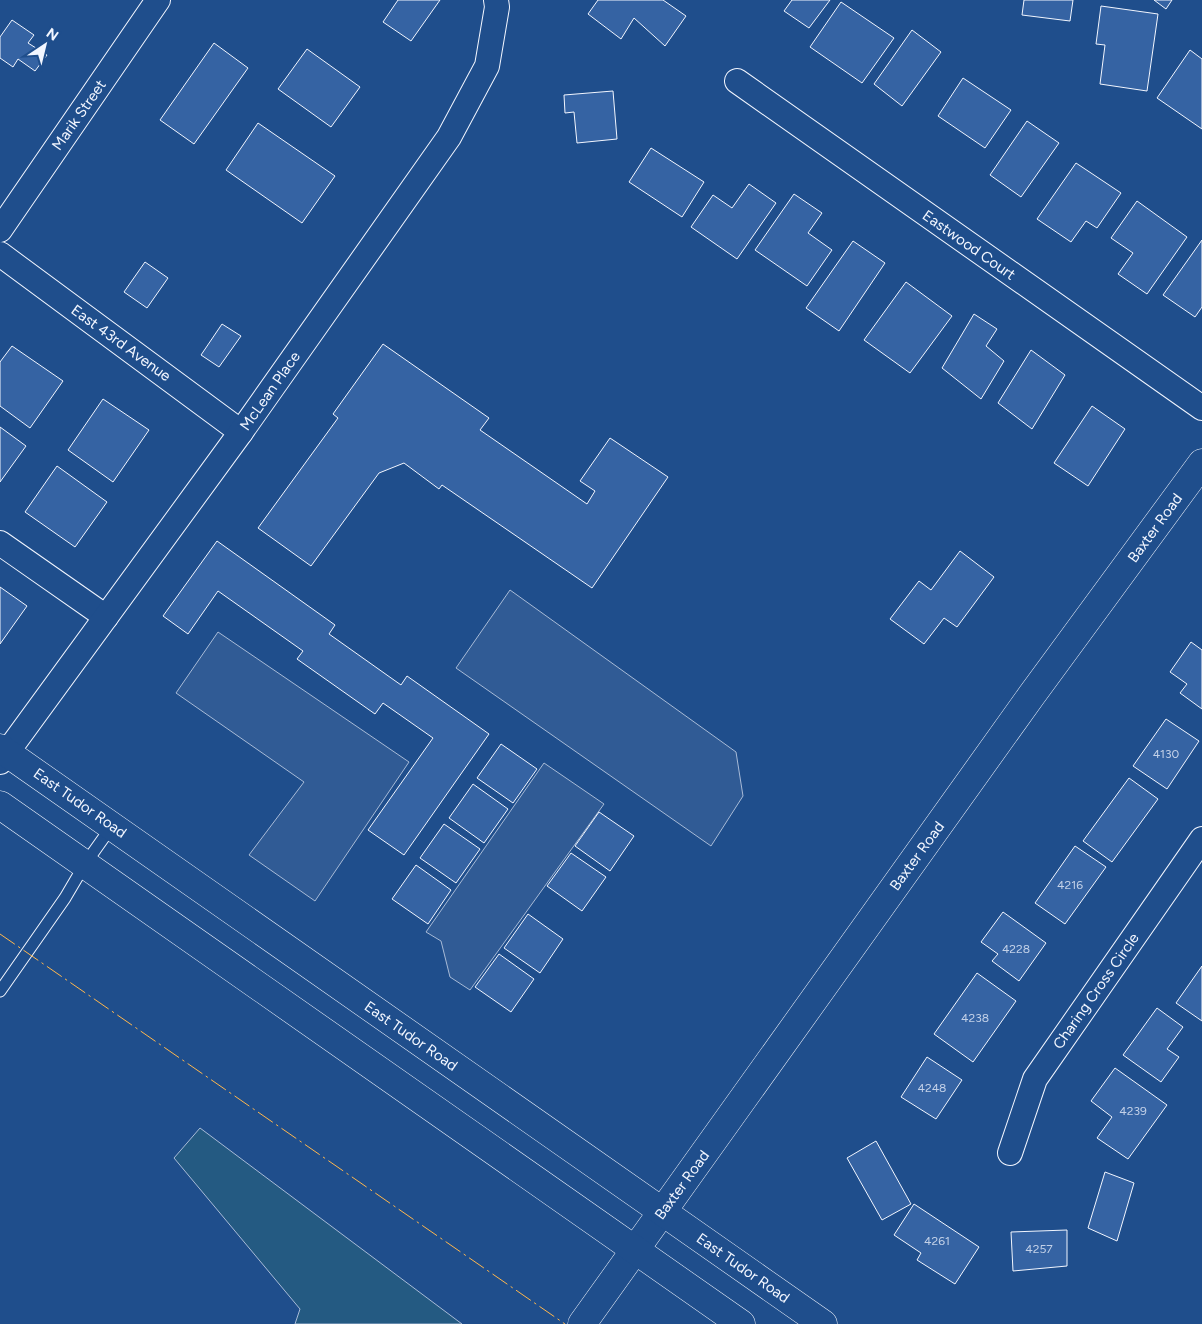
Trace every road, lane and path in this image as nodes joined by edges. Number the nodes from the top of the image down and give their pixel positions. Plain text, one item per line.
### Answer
1 (158, 0) edge
2 (496, 0) edge
3 (737, 81) dead end
4 (0, 230) edge
5 (0, 254) edge
6 (1202, 408) edge
7 (242, 432) junction
8 (1200, 470) edge
9 (0, 543) edge
10 (106, 617) junction
11 (2, 754) edge
12 (0, 805) edge
13 (112, 826) junction
14 (1202, 839) edge
15 (85, 864) junction
16 (0, 991) edge
17 (1010, 1153) dead end
18 (662, 1211) junction
19 (635, 1250) junction
20 (582, 1324) edge
21 (741, 1324) edge
22 (823, 1324) edge

1 - 4 street, Marik Street
2 - 7 street, McLean Place
3 - 6 street, Eastwood Court
5 - 7 street, East 43rd Avenue
7 - 10 street, McLean Place
8 - 18 main road, Baxter Road
9 - 10 street
10 - 11 street, McLean Place
11 - 13 main road, East Tudor Road
12 - 15 main road
13 - 15 lane
13 - 18 main road, East Tudor Road
14 - 17 street, Charing Cross Circle
15 - 16 lane
15 - 19 main road
18 - 19 main road, Baxter Road
18 - 22 main road, East Tudor Road
19 - 20 main road, Baxter Road
19 - 21 main road

